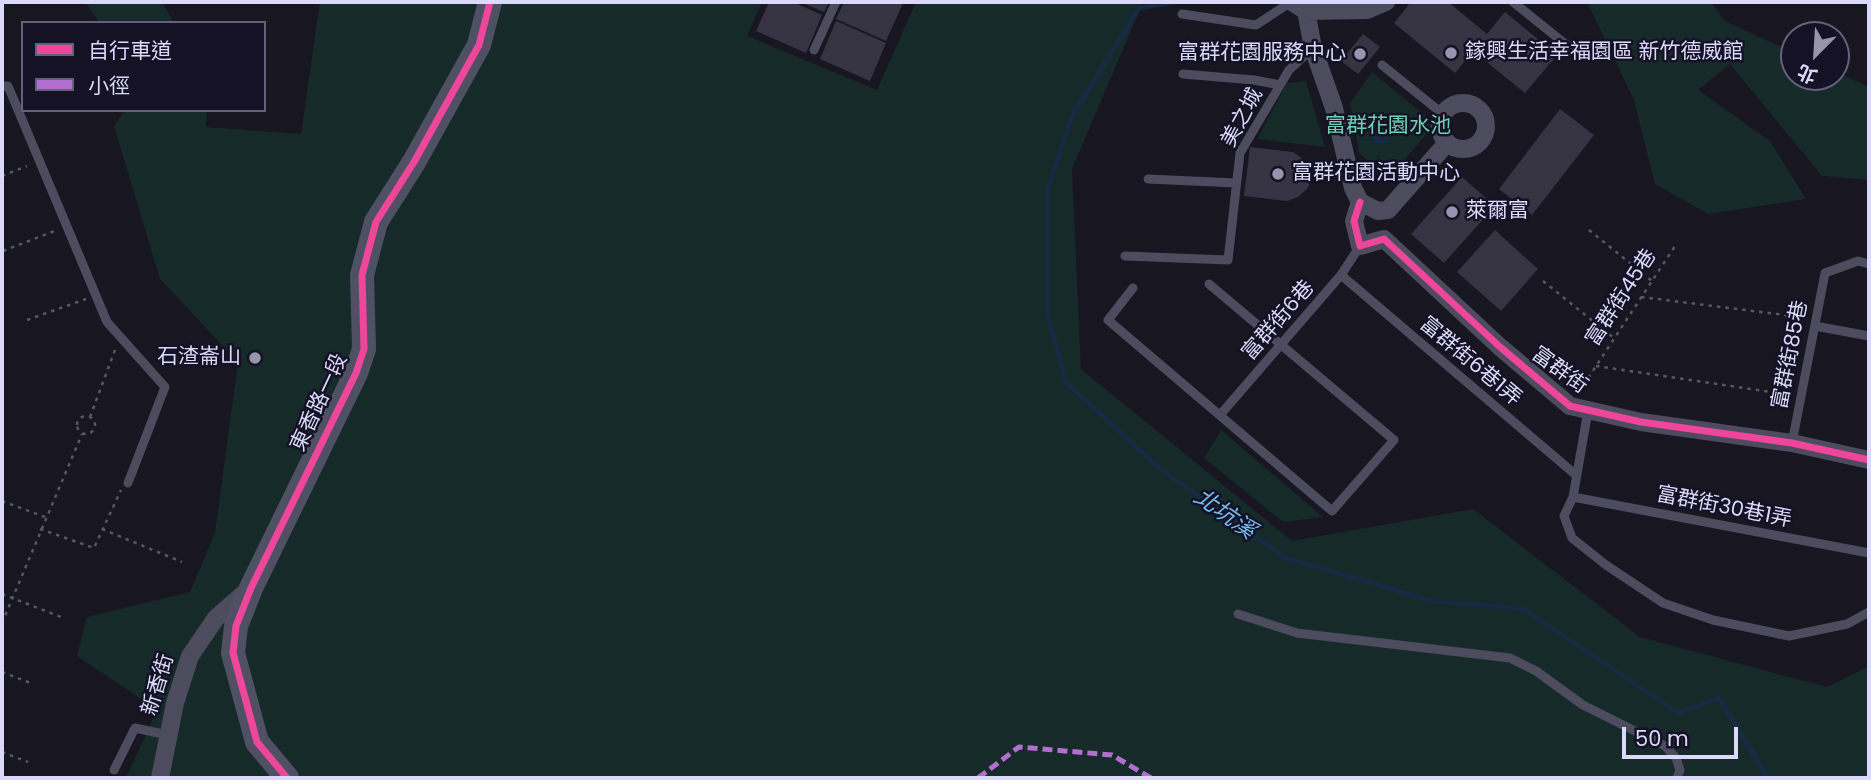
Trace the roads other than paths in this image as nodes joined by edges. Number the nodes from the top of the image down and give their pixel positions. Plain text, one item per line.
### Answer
1 (490, 2) edge
2 (835, 2) edge
3 (1386, 2) edge
4 (1513, 2) edge
5 (1299, 4) edge
6 (1182, 14) dead end
7 (1313, 48) junction
8 (814, 50) dead end
9 (1578, 55) dead end
10 (1382, 65) dead end
11 (1183, 74) dead end
12 (1280, 85) junction
13 (2, 86) edge
14 (1443, 114) junction
15 (1447, 143) junction
16 (1148, 179) dead end
17 (1236, 183) junction
18 (1360, 202) junction
19 (1378, 211) junction
20 (1384, 240) junction
21 (1360, 246) junction
22 (1125, 256) dead end
23 (1869, 264) edge
24 (1341, 275) junction
25 (1209, 284) dead end
26 (1133, 288) dead end
27 (1815, 326) junction
28 (1869, 336) edge
29 (1282, 344) junction
30 (1588, 411) junction
31 (1220, 415) junction
32 (1792, 443) junction
33 (1869, 460) edge
34 (1576, 475) junction
35 (128, 483) road end
36 (1573, 497) junction
37 (1869, 553) edge
38 (251, 588) junction
39 (1869, 612) edge
40 (1238, 614) dead end
41 (168, 735) junction
42 (114, 770) dead end
43 (160, 778) edge
44 (287, 778) edge
45 (1677, 778) edge

1 - 38 street, 東香路一段
2 - 8 lane
3 - 5 street
4 - 9 lane
5 - 6 lane
5 - 7 street
7 - 12 lane, 美之城
7 - 18 street
10 - 14 lane
11 - 12 lane
12 - 17 lane, 美之城
13 - 35 lane
14 - 15 street
14 - 15 street
15 - 19 street
16 - 17 lane
17 - 22 lane, 美之城
18 - 19 street
18 - 21 street
19 - 20 street
20 - 21 street
20 - 30 street, 富群街
21 - 24 lane, 富群街6巷
23 - 27 lane, 富群街85巷
24 - 29 lane, 富群街6巷
24 - 34 lane, 富群街6巷1弄
25 - 29 lane
26 - 31 lane
27 - 28 lane
27 - 32 lane, 富群街85巷
29 - 31 lane, 富群街6巷
29 - 31 lane
30 - 32 street, 富群街
30 - 34 lane
32 - 33 street, 富群街
34 - 36 lane
36 - 37 lane, 富群街30巷1弄
36 - 39 lane
38 - 41 street, 新香街
38 - 44 street, 東香路一段
40 - 45 lane
41 - 42 lane, 新香街
41 - 43 street, 新香街

